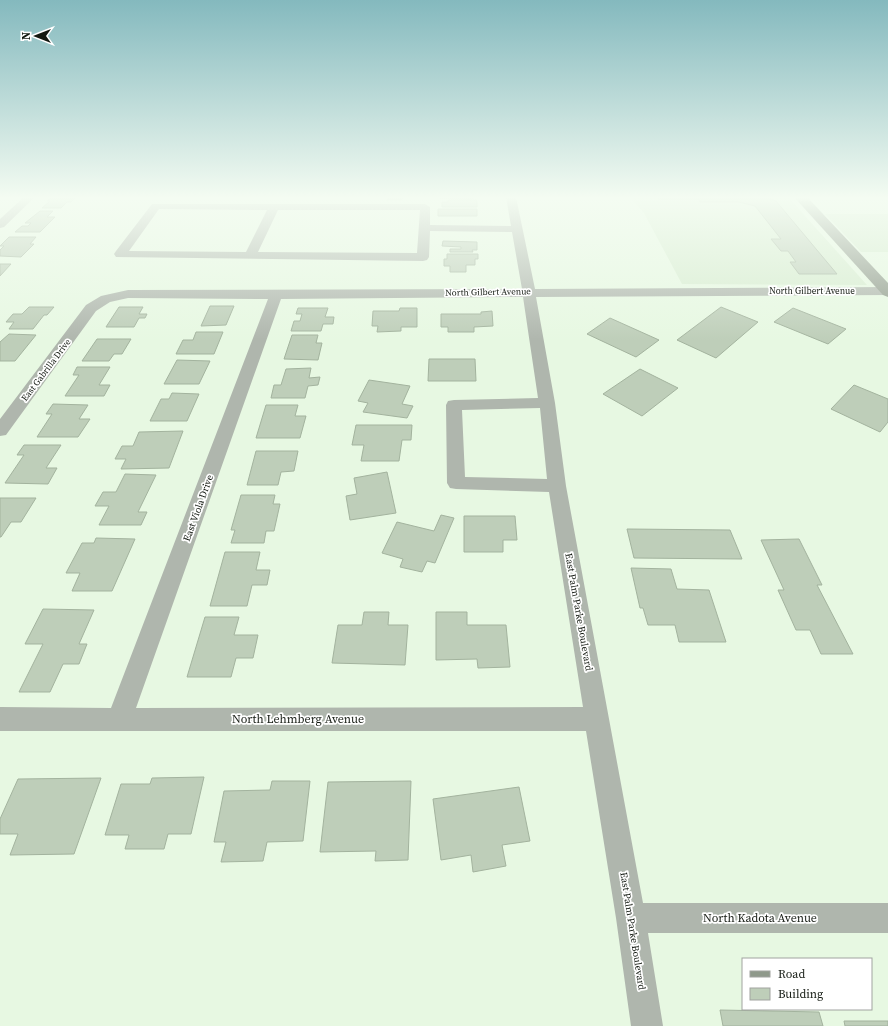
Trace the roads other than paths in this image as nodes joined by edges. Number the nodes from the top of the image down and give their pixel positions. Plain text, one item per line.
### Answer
1 (127, 245) edge
2 (255, 245) edge
3 (423, 245) edge
4 (519, 245) edge
5 (844, 245) edge
6 (251, 254) junction
7 (529, 292) junction
8 (888, 292) edge
9 (276, 295) junction
10 (92, 308) joint
11 (547, 403) junction
12 (0, 431) edge
13 (557, 486) junction
14 (0, 719) edge
15 (597, 719) junction
16 (119, 720) junction
17 (631, 918) junction
18 (888, 918) edge
19 (647, 1026) edge

1 - 6 street
2 - 6 street
3 - 6 street
4 - 7 street, East Palm Parke Boulevard
5 - 8 street
7 - 8 street, North Gilbert Avenue
7 - 9 street, North Gilbert Avenue
7 - 11 street, East Palm Parke Boulevard
9 - 10 street, North Gilbert Avenue
9 - 16 street, East Viola Drive
10 - 12 street, East Gabrilla Drive
11 - 13 street, East Palm Parke Boulevard
11 - 13 street
13 - 15 street, East Palm Parke Boulevard
14 - 16 street, North Lehmberg Avenue
15 - 16 street, North Lehmberg Avenue
15 - 17 street, East Palm Parke Boulevard
17 - 18 street, North Kadota Avenue
17 - 19 street, East Palm Parke Boulevard

